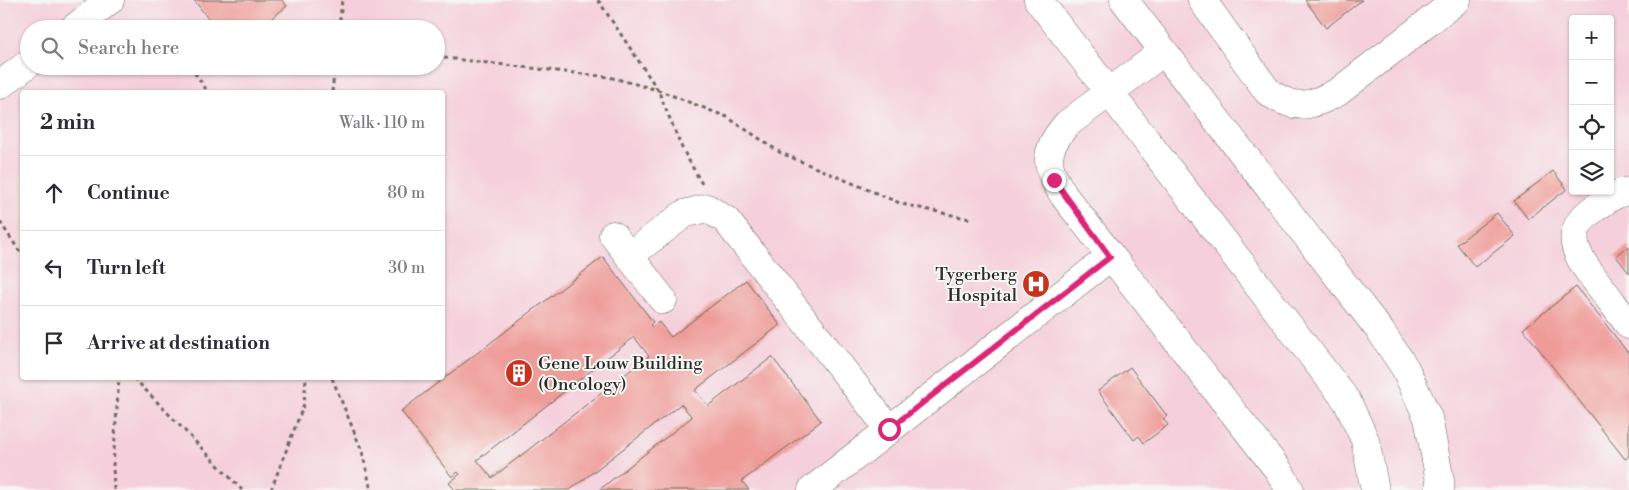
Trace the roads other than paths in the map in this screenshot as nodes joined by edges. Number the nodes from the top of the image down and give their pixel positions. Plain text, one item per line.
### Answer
1 (110, 0) edge
2 (1038, 0) edge
3 (1124, 0) edge
4 (1202, 0) edge
5 (1457, 0) edge
6 (84, 20) edge
7 (1163, 52) junction
8 (20, 70) edge
9 (0, 85) edge
10 (1110, 91) junction
11 (1629, 191) edge
12 (1110, 257) junction
13 (663, 300) dead end
14 (1629, 325) edge
15 (889, 429) junction
16 (812, 490) edge
17 (1290, 490) edge
18 (1375, 490) edge
19 (1440, 490) edge

1 - 6 street
2 - 10 street
3 - 7 street
4 - 5 street
7 - 10 street
7 - 19 street
8 - 9 street
10 - 12 street
10 - 18 street
11 - 14 street
12 - 15 street
12 - 17 street
13 - 15 street
15 - 16 street

